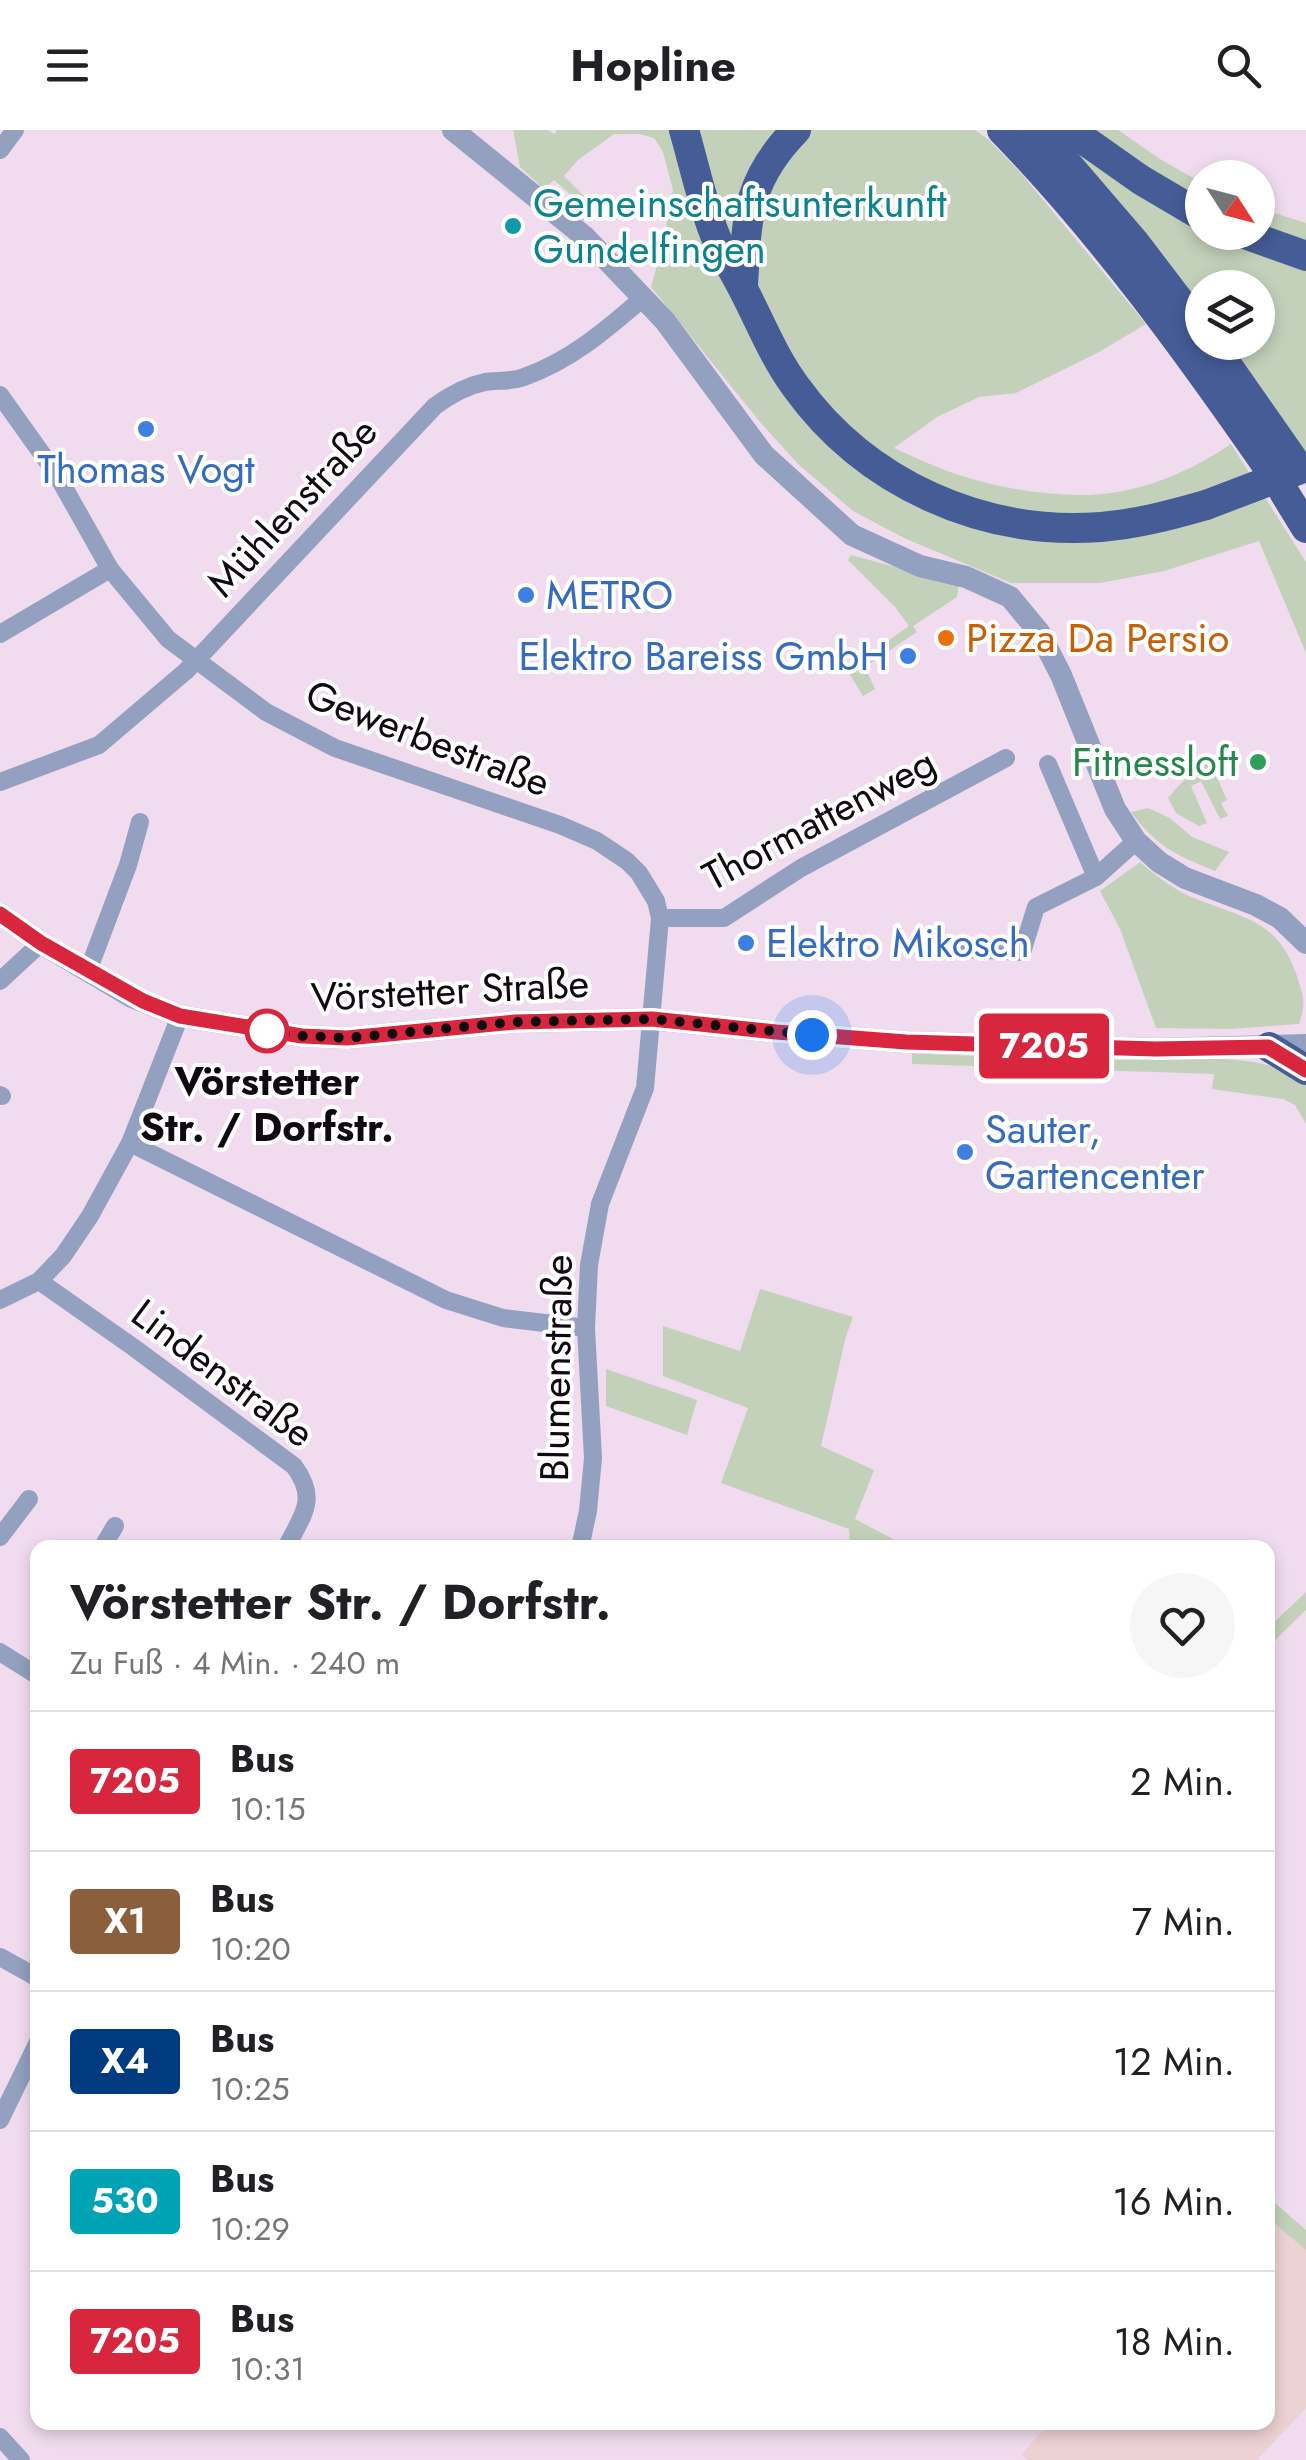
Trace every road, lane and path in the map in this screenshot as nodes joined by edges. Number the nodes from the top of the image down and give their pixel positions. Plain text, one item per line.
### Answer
1 (15, 130) edge
2 (453, 130) edge
3 (684, 130) edge
4 (796, 130) edge
5 (1070, 130) edge
6 (1011, 132) edge
7 (0, 150) edge
8 (1185, 206) edge
9 (1275, 247) edge
10 (1306, 256) edge
11 (743, 288) junction
12 (643, 298) junction
13 (1185, 309) edge
14 (1222, 360) edge
15 (0, 395) edge
16 (1287, 471) edge
17 (1306, 528) edge
18 (110, 569) junction
19 (0, 634) edge
20 (198, 660) junction
21 (1006, 758) dead end
22 (1048, 764) dead end
23 (0, 782) edge
24 (140, 822) dead end
25 (1136, 841) junction
26 (1096, 876) junction
27 (0, 914) edge
28 (660, 918) junction
29 (41, 943) junction
30 (1305, 944) edge
31 (967, 949) dead end
32 (88, 971) junction
33 (0, 981) edge
34 (180, 1016) junction
35 (652, 1019) junction
36 (1306, 1045) edge
37 (1268, 1047) junction
38 (1306, 1070) edge
39 (130, 1144) junction
40 (39, 1281) junction
41 (0, 1300) edge
42 (586, 1328) junction
43 (29, 1500) dead end
44 (115, 1526) dead end
45 (0, 1537) edge
46 (107, 1540) edge
47 (290, 1540) edge
48 (582, 1540) edge
49 (0, 1652) edge
50 (30, 1671) edge
51 (0, 1957) edge
52 (30, 1974) edge
53 (30, 2058) edge
54 (0, 2120) edge
55 (0, 2438) edge
56 (21, 2460) edge

1 - 7 street
2 - 12 street
3 - 11 highway
4 - 11 highway
5 - 8 highway
6 - 13 highway
6 - 16 highway
9 - 10 highway
11 - 16 highway, bridge
12 - 20 street, Mühlenstraße
12 - 25 street
14 - 16 highway
15 - 18 street, Gewerbestraße
16 - 17 highway
18 - 19 street
18 - 20 street, Gewerbestraße
20 - 23 street, Mühlenstraße
20 - 28 street, Gewerbestraße
21 - 28 street, Thormattenweg
22 - 26 street
24 - 32 street
25 - 26 street
25 - 30 street
26 - 31 street
27 - 29 street, Vörstetter Straße
28 - 35 street
29 - 32 street, Vörstetter Straße
29 - 33 street
32 - 34 street, Vörstetter Straße
34 - 35 street, Vörstetter Straße
34 - 39 street
35 - 37 street, Vörstetter Straße
35 - 42 street, Blumenstraße
36 - 37 street, Vörstetter Straße
37 - 38 highway
39 - 40 street
39 - 42 street
40 - 41 street
40 - 47 street, Lindenstraße
42 - 48 street, Blumenstraße
43 - 45 street
44 - 46 street
49 - 50 street
51 - 52 street
53 - 54 street
55 - 56 street

